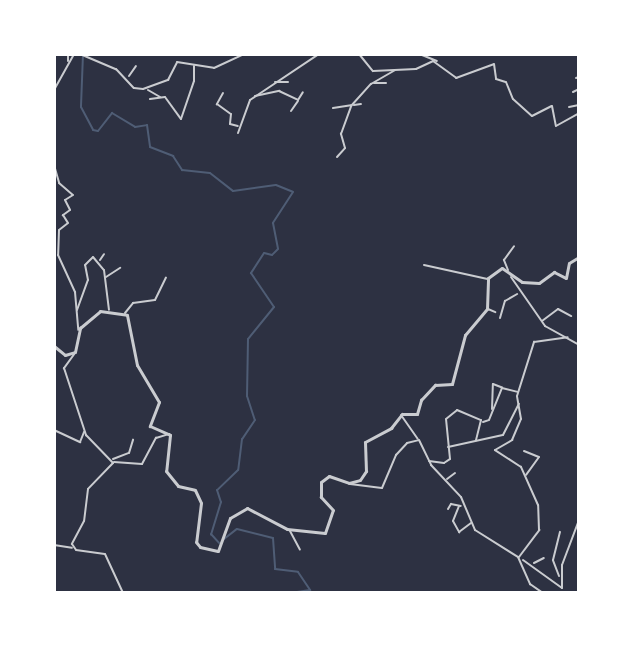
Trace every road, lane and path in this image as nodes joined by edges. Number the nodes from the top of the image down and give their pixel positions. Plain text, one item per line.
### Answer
1 (68, 54) edge
2 (74, 54) edge
3 (80, 54) edge
4 (244, 54) edge
5 (277, 54) edge
6 (295, 54) edge
7 (319, 54) edge
8 (360, 54) edge
9 (86, 55) edge
10 (422, 55) edge
11 (437, 62) junction
12 (68, 63) junction
13 (194, 64) junction
14 (136, 66) dead end
15 (400, 68) junction
16 (128, 77) junction
17 (274, 82) junction
18 (288, 82) dead end
19 (373, 82) junction
20 (386, 83) dead end
21 (146, 89) junction
22 (579, 89) edge
23 (54, 90) edge
24 (303, 92) dead end
25 (573, 92) dead end
26 (223, 93) dead end
27 (254, 96) junction
28 (161, 97) junction
29 (150, 99) dead end
30 (298, 100) junction
31 (361, 104) dead end
32 (352, 105) junction
33 (579, 105) edge
34 (569, 107) dead end
35 (333, 108) dead end
36 (291, 111) dead end
37 (579, 113) edge
38 (238, 126) junction
39 (238, 133) dead end
40 (337, 157) dead end
41 (54, 165) edge
42 (514, 246) dead end
43 (104, 254) dead end
44 (579, 257) edge
45 (99, 261) junction
46 (424, 265) dead end
47 (120, 268) dead end
48 (509, 271) junction
49 (105, 277) junction
50 (166, 277) dead end
51 (488, 278) junction
52 (518, 293) junction
53 (487, 309) junction
54 (77, 311) junction
55 (109, 311) junction
56 (495, 312) dead end
57 (125, 313) junction
58 (571, 316) dead end
59 (500, 318) dead end
60 (541, 322) junction
61 (78, 331) junction
62 (568, 337) junction
63 (579, 345) edge
64 (54, 346) edge
65 (75, 352) junction
66 (502, 388) junction
67 (518, 392) junction
68 (519, 403) junction
69 (492, 409) junction
70 (400, 415) junction
71 (482, 422) junction
72 (84, 427) junction
73 (54, 430) edge
74 (170, 434) junction
75 (133, 440) dead end
76 (419, 440) junction
77 (476, 440) junction
78 (447, 448) junction
79 (524, 451) dead end
80 (113, 461) junction
81 (428, 461) junction
82 (455, 473) dead end
83 (526, 477) junction
84 (446, 480) junction
85 (349, 483) junction
86 (460, 506) junction
87 (448, 509) dead end
88 (579, 520) edge
89 (471, 523) junction
90 (291, 530) junction
91 (560, 532) dead end
92 (54, 545) edge
93 (74, 548) junction
94 (300, 550) dead end
95 (519, 558) junction
96 (544, 558) dead end
97 (533, 563) junction
98 (560, 577) junction
99 (123, 593) edge
100 (543, 593) edge

1 - 12 street
2 - 12 street
3 - 9 street
4 - 13 street
5 - 6 street
7 - 17 street
8 - 15 street
9 - 16 street
10 - 11 street
11 - 15 street
11 - 37 street
12 - 23 street
13 - 21 street
13 - 28 street
14 - 16 street
15 - 19 street
16 - 21 street
17 - 18 street
17 - 27 street
19 - 20 street
19 - 32 street
21 - 28 street
22 - 25 street
24 - 30 street
26 - 38 street
27 - 30 street
27 - 38 street
28 - 29 street
30 - 36 street
31 - 32 street
32 - 35 street
32 - 40 street
33 - 34 street
38 - 39 street
41 - 54 street
42 - 48 street
43 - 45 street
44 - 48 street
45 - 49 street
45 - 54 street
46 - 51 street
47 - 49 street
48 - 51 street
48 - 52 street
49 - 55 street
50 - 57 street
51 - 53 street
52 - 59 street
52 - 60 street
53 - 56 street
53 - 70 street
54 - 61 street
55 - 57 street
55 - 61 street
57 - 74 street
58 - 60 street
60 - 62 street
61 - 65 street
62 - 63 street
62 - 67 street
64 - 65 street
65 - 72 street
66 - 67 street
66 - 69 street
66 - 69 street
67 - 68 street
68 - 77 street
68 - 83 street
69 - 71 street
70 - 76 street
70 - 85 street
71 - 77 street
71 - 78 street
72 - 73 street
72 - 80 street
74 - 80 street
74 - 90 street
75 - 80 street
76 - 81 street
76 - 85 street
77 - 78 street
78 - 81 street
79 - 83 street
80 - 93 street
81 - 84 street
82 - 84 street
83 - 95 street
84 - 86 street
85 - 90 street
86 - 87 street
86 - 89 street
86 - 89 street
88 - 98 street
89 - 95 street
90 - 94 street
91 - 98 street
92 - 93 street
93 - 99 street
95 - 97 street
95 - 100 street
96 - 97 street
97 - 98 street

